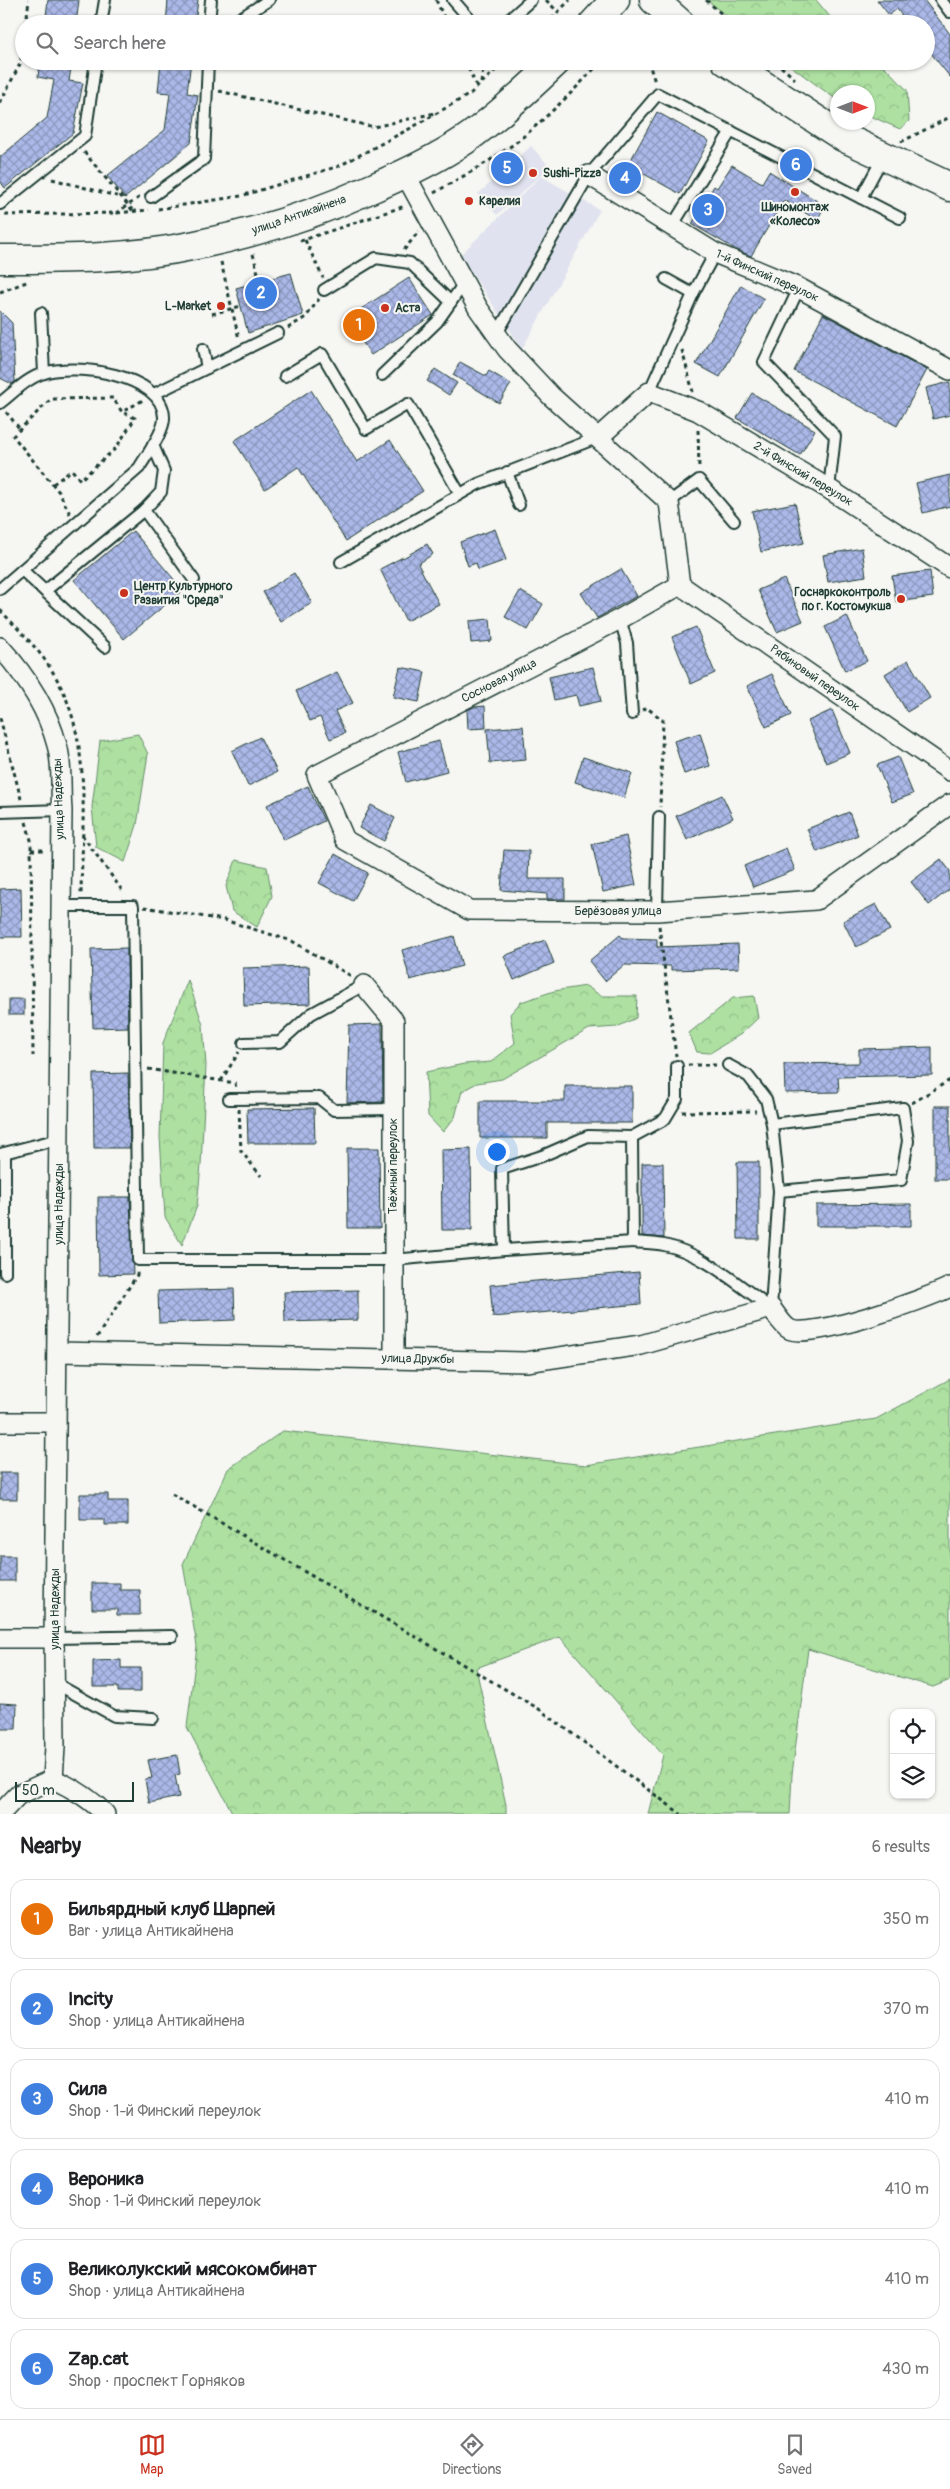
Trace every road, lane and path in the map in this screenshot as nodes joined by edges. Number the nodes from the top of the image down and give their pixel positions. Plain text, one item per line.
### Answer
1 (29, 0) edge
2 (105, 0) edge
3 (211, 0) edge
4 (269, 0) edge
5 (436, 0) edge
6 (453, 0) edge
7 (531, 0) edge
8 (546, 0) edge
9 (570, 0) edge
10 (615, 0) edge
11 (654, 0) edge
12 (706, 0) edge
13 (941, 0) edge
14 (558, 12) junction
15 (950, 12) edge
16 (27, 15) edge
17 (102, 15) edge
18 (210, 15) edge
19 (245, 15) edge
20 (443, 15) edge
21 (466, 15) edge
22 (514, 15) edge
23 (555, 15) edge
24 (601, 15) edge
25 (671, 15) edge
26 (723, 15) edge
27 (17, 70) edge
28 (95, 70) edge
29 (207, 70) edge
30 (469, 70) edge
31 (483, 70) edge
32 (496, 70) edge
33 (547, 70) edge
34 (651, 70) edge
35 (740, 70) edge
36 (481, 84) junction
37 (477, 87) junction
38 (206, 88) junction
39 (658, 94) junction
40 (0, 103) edge
41 (438, 113) junction
42 (950, 118) edge
43 (731, 131) junction
44 (77, 143) junction
45 (891, 150) junction
46 (405, 174) junction
47 (37, 175) junction
48 (589, 175) junction
49 (950, 187) edge
50 (148, 195) joint
51 (121, 198) junction
52 (861, 198) junction
53 (0, 204) edge
54 (127, 205) junction
55 (133, 211) junction
56 (116, 213) junction
57 (0, 215) edge
58 (900, 218) dead end
59 (671, 228) junction
60 (305, 240) dead end
61 (715, 253) junction
62 (253, 254) dead end
63 (0, 259) edge
64 (221, 262) dead end
65 (319, 269) dead end
66 (666, 278) dead end
67 (260, 281) dead end
68 (464, 283) junction
69 (799, 288) junction
70 (324, 290) joint
71 (693, 294) junction
72 (451, 302) junction
73 (241, 306) dead end
74 (232, 308) junction
75 (41, 313) dead end
76 (212, 314) dead end
77 (677, 330) junction
78 (278, 333) joint
79 (496, 335) junction
80 (203, 349) dead end
81 (242, 350) junction
82 (207, 368) junction
83 (950, 370) edge
84 (44, 373) junction
85 (382, 375) dead end
86 (285, 376) dead end
87 (649, 392) junction
88 (154, 394) junction
89 (0, 404) edge
90 (698, 411) junction
91 (122, 412) junction
92 (20, 429) junction
93 (599, 437) junction
94 (153, 446) junction
95 (507, 472) junction
96 (699, 480) junction
97 (52, 485) junction
98 (829, 489) junction
99 (460, 494) junction
100 (669, 502) junction
101 (519, 504) dead end
102 (144, 510) junction
103 (734, 521) dead end
104 (74, 523) junction
105 (341, 562) dead end
106 (950, 568) edge
107 (22, 570) junction
108 (194, 580) dead end
109 (680, 585) junction
110 (0, 589) edge
111 (44, 591) junction
112 (620, 619) junction
113 (0, 647) edge
114 (106, 647) dead end
115 (632, 714) joint
116 (0, 718) edge
117 (950, 771) edge
118 (317, 775) joint
119 (950, 804) edge
120 (62, 810) junction
121 (0, 812) edge
122 (24, 812) junction
123 (659, 817) joint
124 (82, 835) dead end
125 (60, 906) junction
126 (133, 906) junction
127 (657, 911) junction
128 (364, 985) junction
129 (244, 1043) joint
130 (33, 1056) dead end
131 (728, 1065) joint
132 (677, 1066) junction
133 (135, 1067) junction
134 (950, 1080) edge
135 (222, 1081) junction
136 (234, 1099) junction
137 (904, 1108) junction
138 (393, 1109) junction
139 (769, 1111) junction
140 (669, 1112) junction
141 (772, 1124) junction
142 (632, 1137) junction
143 (59, 1139) junction
144 (2, 1153) edge
145 (261, 1176) dead end
146 (780, 1191) junction
147 (633, 1242) junction
148 (504, 1250) junction
149 (138, 1260) junction
150 (393, 1260) junction
151 (5, 1273) dead end
152 (950, 1286) edge
153 (771, 1308) junction
154 (58, 1352) junction
155 (87, 1353) junction
156 (394, 1359) junction
157 (0, 1422) edge
158 (56, 1422) junction
159 (172, 1494) dead end
160 (172, 1636) dead end
161 (0, 1638) edge
162 (54, 1638) junction
163 (55, 1682) junction
164 (153, 1718) dead end
165 (53, 1779) junction
166 (0, 1814) edge
167 (105, 1814) edge
168 (681, 1814) edge

1 - 16 path
2 - 17 lane
3 - 18 lane
4 - 19 lane
5 - 20 path
6 - 21 lane
7 - 22 lane
8 - 14 path
9 - 14 path
10 - 24 main road
11 - 25 main road
12 - 26 path
13 - 15 lane
14 - 23 path
27 - 40 path
28 - 44 lane
29 - 38 lane
30 - 37 path
31 - 36 path
32 - 36 path
33 - 46 main road, улица Антикайнена
34 - 39 path
35 - 45 main road
36 - 37 path
37 - 41 path
38 - 41 path
38 - 50 lane
39 - 43 lane
39 - 48 lane
41 - 55 path
42 - 45 path
43 - 52 lane
43 - 59 lane
44 - 47 lane
44 - 51 path
45 - 49 main road
45 - 52 lane
46 - 63 main road, улица Антикайнена
46 - 68 street
47 - 51 path
47 - 53 lane
48 - 59 street, 1-й Финский переулок
48 - 79 lane
50 - 54 path
51 - 54 path
52 - 58 lane
54 - 55 path
54 - 56 path
55 - 56 path
56 - 57 path
59 - 61 street, 1-й Финский переулок
60 - 65 path
61 - 69 street, 1-й Финский переулок
61 - 71 lane
62 - 67 path
64 - 74 path
66 - 71 lane
68 - 72 lane
68 - 79 street
69 - 83 street, 1-й Финский переулок
69 - 98 lane
70 - 72 lane
70 - 78 path
71 - 77 lane
72 - 85 lane
73 - 74 path
74 - 76 path
74 - 81 path
75 - 84 lane
77 - 87 lane
77 - 90 path
78 - 81 lane
79 - 93 street
80 - 82 lane
81 - 82 lane
82 - 88 lane
84 - 88 lane
84 - 89 lane
86 - 99 lane
87 - 90 street, 2-й Финский переулок
87 - 93 street
88 - 91 path
88 - 94 lane
89 - 92 path
90 - 96 path
90 - 98 street, 2-й Финский переулок
91 - 92 path
91 - 97 path
92 - 97 path
93 - 95 lane
93 - 100 street
94 - 102 lane
94 - 104 lane
95 - 99 lane
95 - 101 lane
96 - 100 lane
96 - 103 lane
97 - 104 path
98 - 106 street, 2-й Финский переулок
99 - 105 lane
100 - 109 street
102 - 108 lane
102 - 111 lane
104 - 107 lane
107 - 110 lane
107 - 111 lane
109 - 112 street, Сосновая улица
109 - 117 street, Рябиновый переулок
111 - 114 lane
112 - 115 lane
112 - 118 street, Сосновая улица
113 - 120 street, улица Надежды
115 - 123 path
116 - 122 path
118 - 127 street, Берёзовая улица
119 - 127 street, Берёзовая улица
120 - 122 lane
120 - 125 street, улица Надежды
121 - 122 lane
122 - 130 path
123 - 127 lane
124 - 126 path
125 - 126 lane
125 - 143 street, улица Надежды
126 - 128 path
126 - 133 lane
127 - 132 path
128 - 129 lane
128 - 138 street, Таёжный переулок
129 - 135 path
131 - 132 path
131 - 139 lane
132 - 140 lane
133 - 135 path
133 - 149 lane
134 - 137 path
135 - 136 path
136 - 138 lane
136 - 145 path
137 - 141 lane
137 - 146 lane
138 - 150 street, Таёжный переулок
139 - 140 path
139 - 141 lane
140 - 142 lane
141 - 146 lane
142 - 147 lane
142 - 148 lane
143 - 144 lane
143 - 154 street, улица Надежды
144 - 151 lane
146 - 153 lane
147 - 148 lane
147 - 153 lane
148 - 150 lane
149 - 150 lane
149 - 155 path
150 - 156 street, Таёжный переулок
152 - 153 street
153 - 156 street, улица Дружбы
154 - 155 street, улица Дружбы
154 - 158 street, улица Надежды
155 - 156 street, улица Дружбы
157 - 158 street
158 - 162 street, улица Надежды
159 - 168 path
160 - 162 lane
161 - 162 street
162 - 163 street, улица Надежды
163 - 164 lane
163 - 165 street, улица Надежды
165 - 166 street
165 - 167 street

